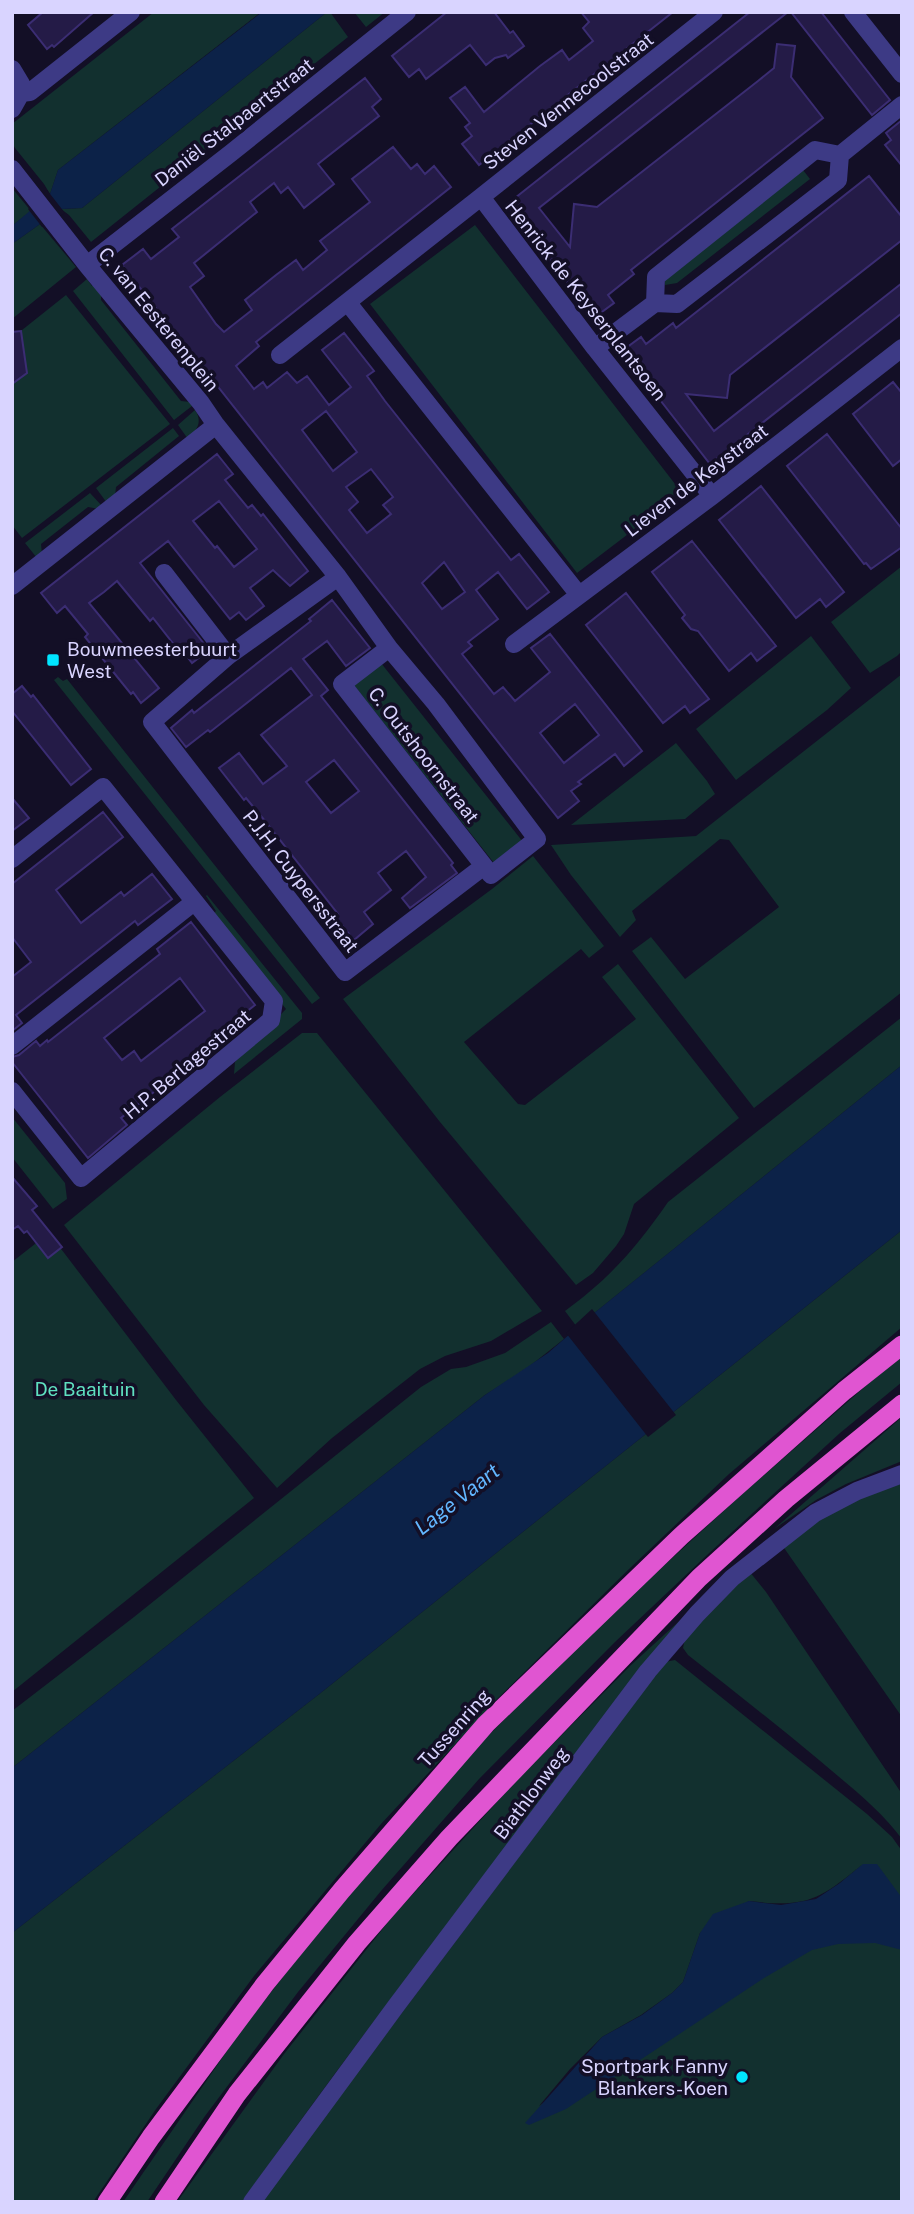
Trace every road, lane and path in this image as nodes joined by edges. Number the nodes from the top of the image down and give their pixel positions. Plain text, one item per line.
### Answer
1 (131, 12) edge
2 (407, 12) edge
3 (714, 12) edge
4 (853, 12) edge
5 (12, 69) edge
6 (902, 74) edge
7 (17, 101) edge
8 (902, 105) edge
9 (840, 155) junction
10 (12, 169) edge
11 (481, 197) junction
12 (87, 265) junction
13 (348, 303) junction
14 (655, 303) junction
15 (595, 348) junction
16 (902, 348) edge
17 (280, 355) dead end
18 (216, 425) junction
19 (712, 496) junction
20 (164, 573) dead end
21 (338, 577) junction
22 (12, 586) edge
23 (579, 595) junction
24 (514, 644) dead end
25 (389, 648) junction
26 (228, 656) junction
27 (537, 839) joint
28 (12, 859) edge
29 (484, 866) junction
30 (194, 902) junction
31 (12, 1046) edge
32 (12, 1091) edge
33 (902, 1345) edge
34 (902, 1404) edge
35 (902, 1474) edge
36 (107, 2202) edge
37 (164, 2202) edge
38 (252, 2202) edge

1 - 7 street
2 - 12 street, Daniël Stalpaertstraat
3 - 11 street, Steven Vennecoolstraat
4 - 6 street
5 - 7 street
8 - 9 street
9 - 14 street
9 - 14 street
10 - 12 street, C. van Eesterenplein
11 - 13 street, Henrick de Keyserplantsoen
11 - 15 street, Henrick de Keyserplantsoen
12 - 18 street, C. van Eesterenplein
13 - 17 street, Henrick de Keyserplantsoen
13 - 23 street
14 - 15 street
15 - 19 street, Henrick de Keyserplantsoen
16 - 19 street, Lieven de Keystraat
18 - 21 street, C. Outshoornstraat
18 - 22 street
19 - 23 street, Lieven de Keystraat
20 - 26 street
21 - 25 street, C. Outshoornstraat
21 - 26 street
23 - 24 street, Lieven de Keystraat
25 - 27 street, C. Outshoornstraat
25 - 29 street, C. Outshoornstraat
26 - 29 street, P.J.H. Cuypersstraat
27 - 29 street, P.J.H. Cuypersstraat
28 - 30 street, H.P. Berlagestraat
30 - 31 street
30 - 32 street, H.P. Berlagestraat
33 - 36 highway, Tussenring
34 - 37 highway
35 - 38 street, Biathlonweg

